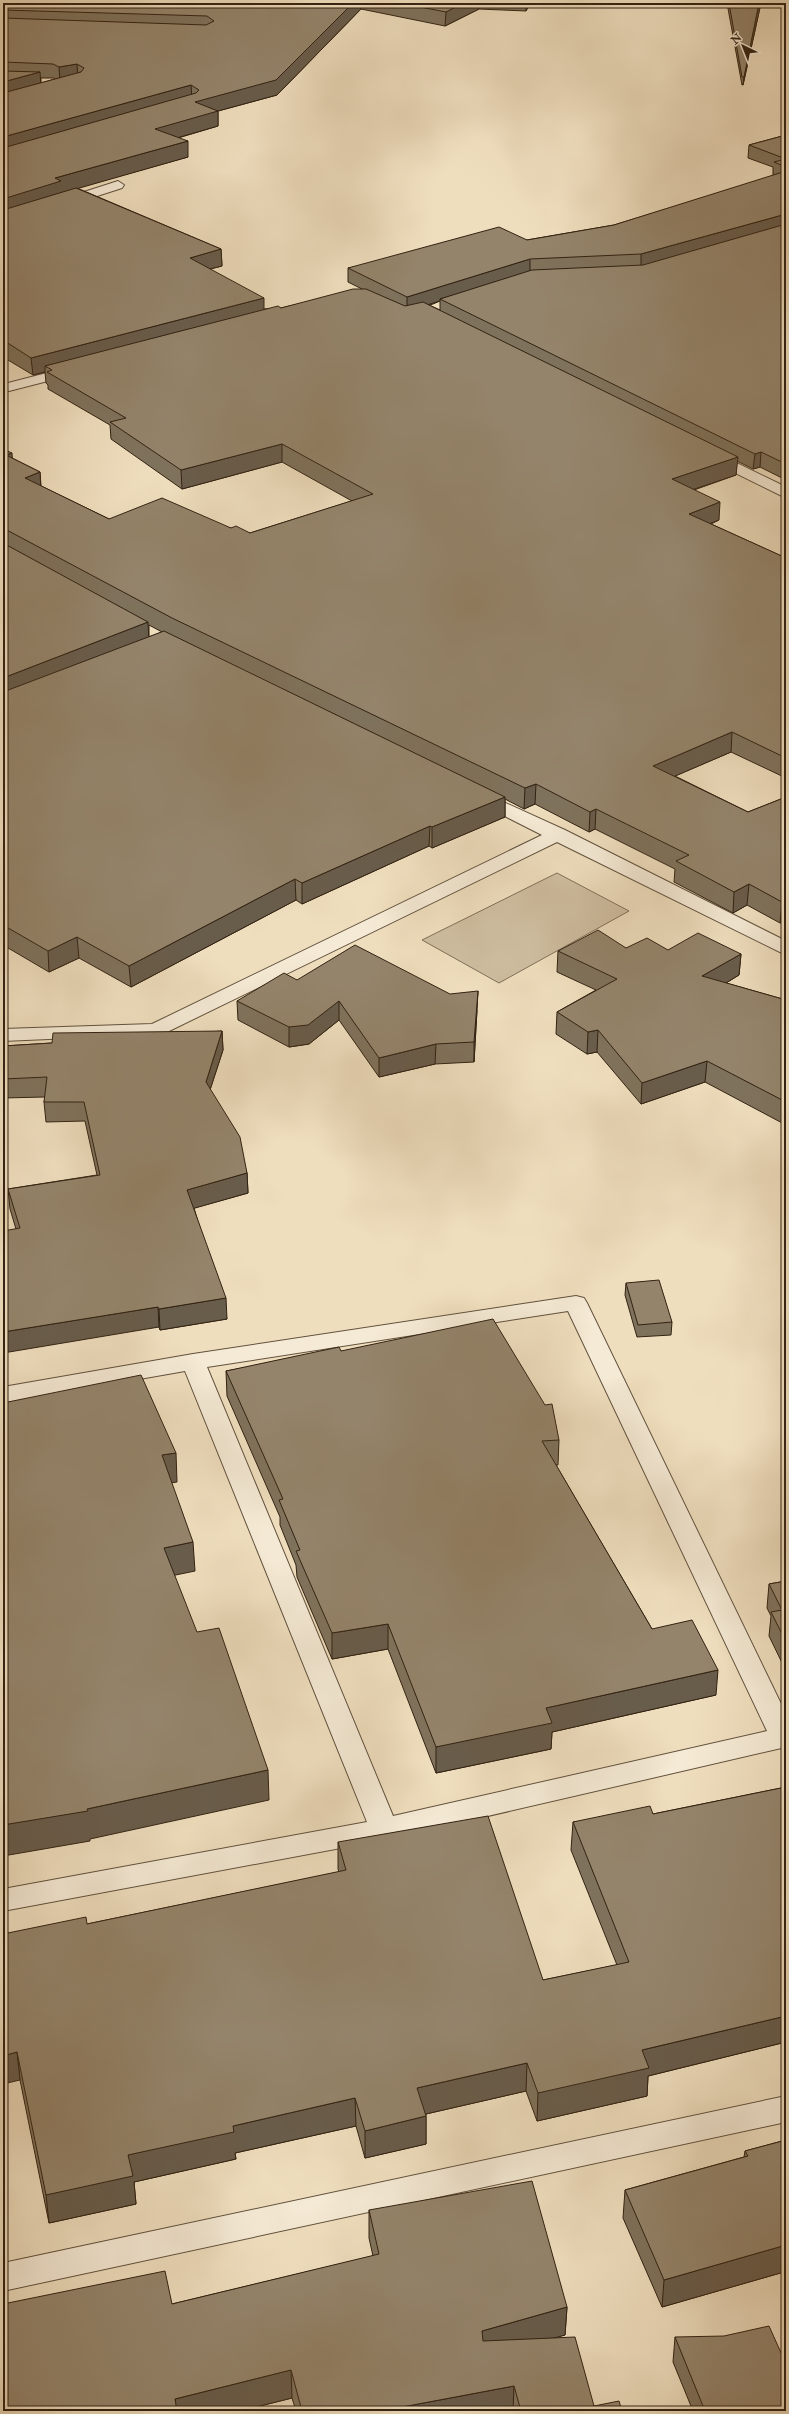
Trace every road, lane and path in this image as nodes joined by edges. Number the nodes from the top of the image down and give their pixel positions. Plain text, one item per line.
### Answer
1 (118, 185) dead end
2 (53, 206) edge
3 (85, 367) edge
4 (9, 387) dead end
5 (694, 447) edge
6 (786, 493) edge
7 (465, 789) edge
8 (558, 834) junction
9 (786, 949) edge
10 (3, 1035) edge
11 (193, 1362) junction
12 (3, 1395) edge
13 (785, 1738) edge
14 (384, 1829) junction
15 (3, 1900) edge
16 (786, 2109) edge
17 (3, 2277) edge

1 - 2 street
3 - 4 street
5 - 6 street
7 - 8 street
8 - 9 street
8 - 10 street
11 - 12 street
11 - 13 street
11 - 14 street
13 - 14 street
14 - 15 street
16 - 17 street

